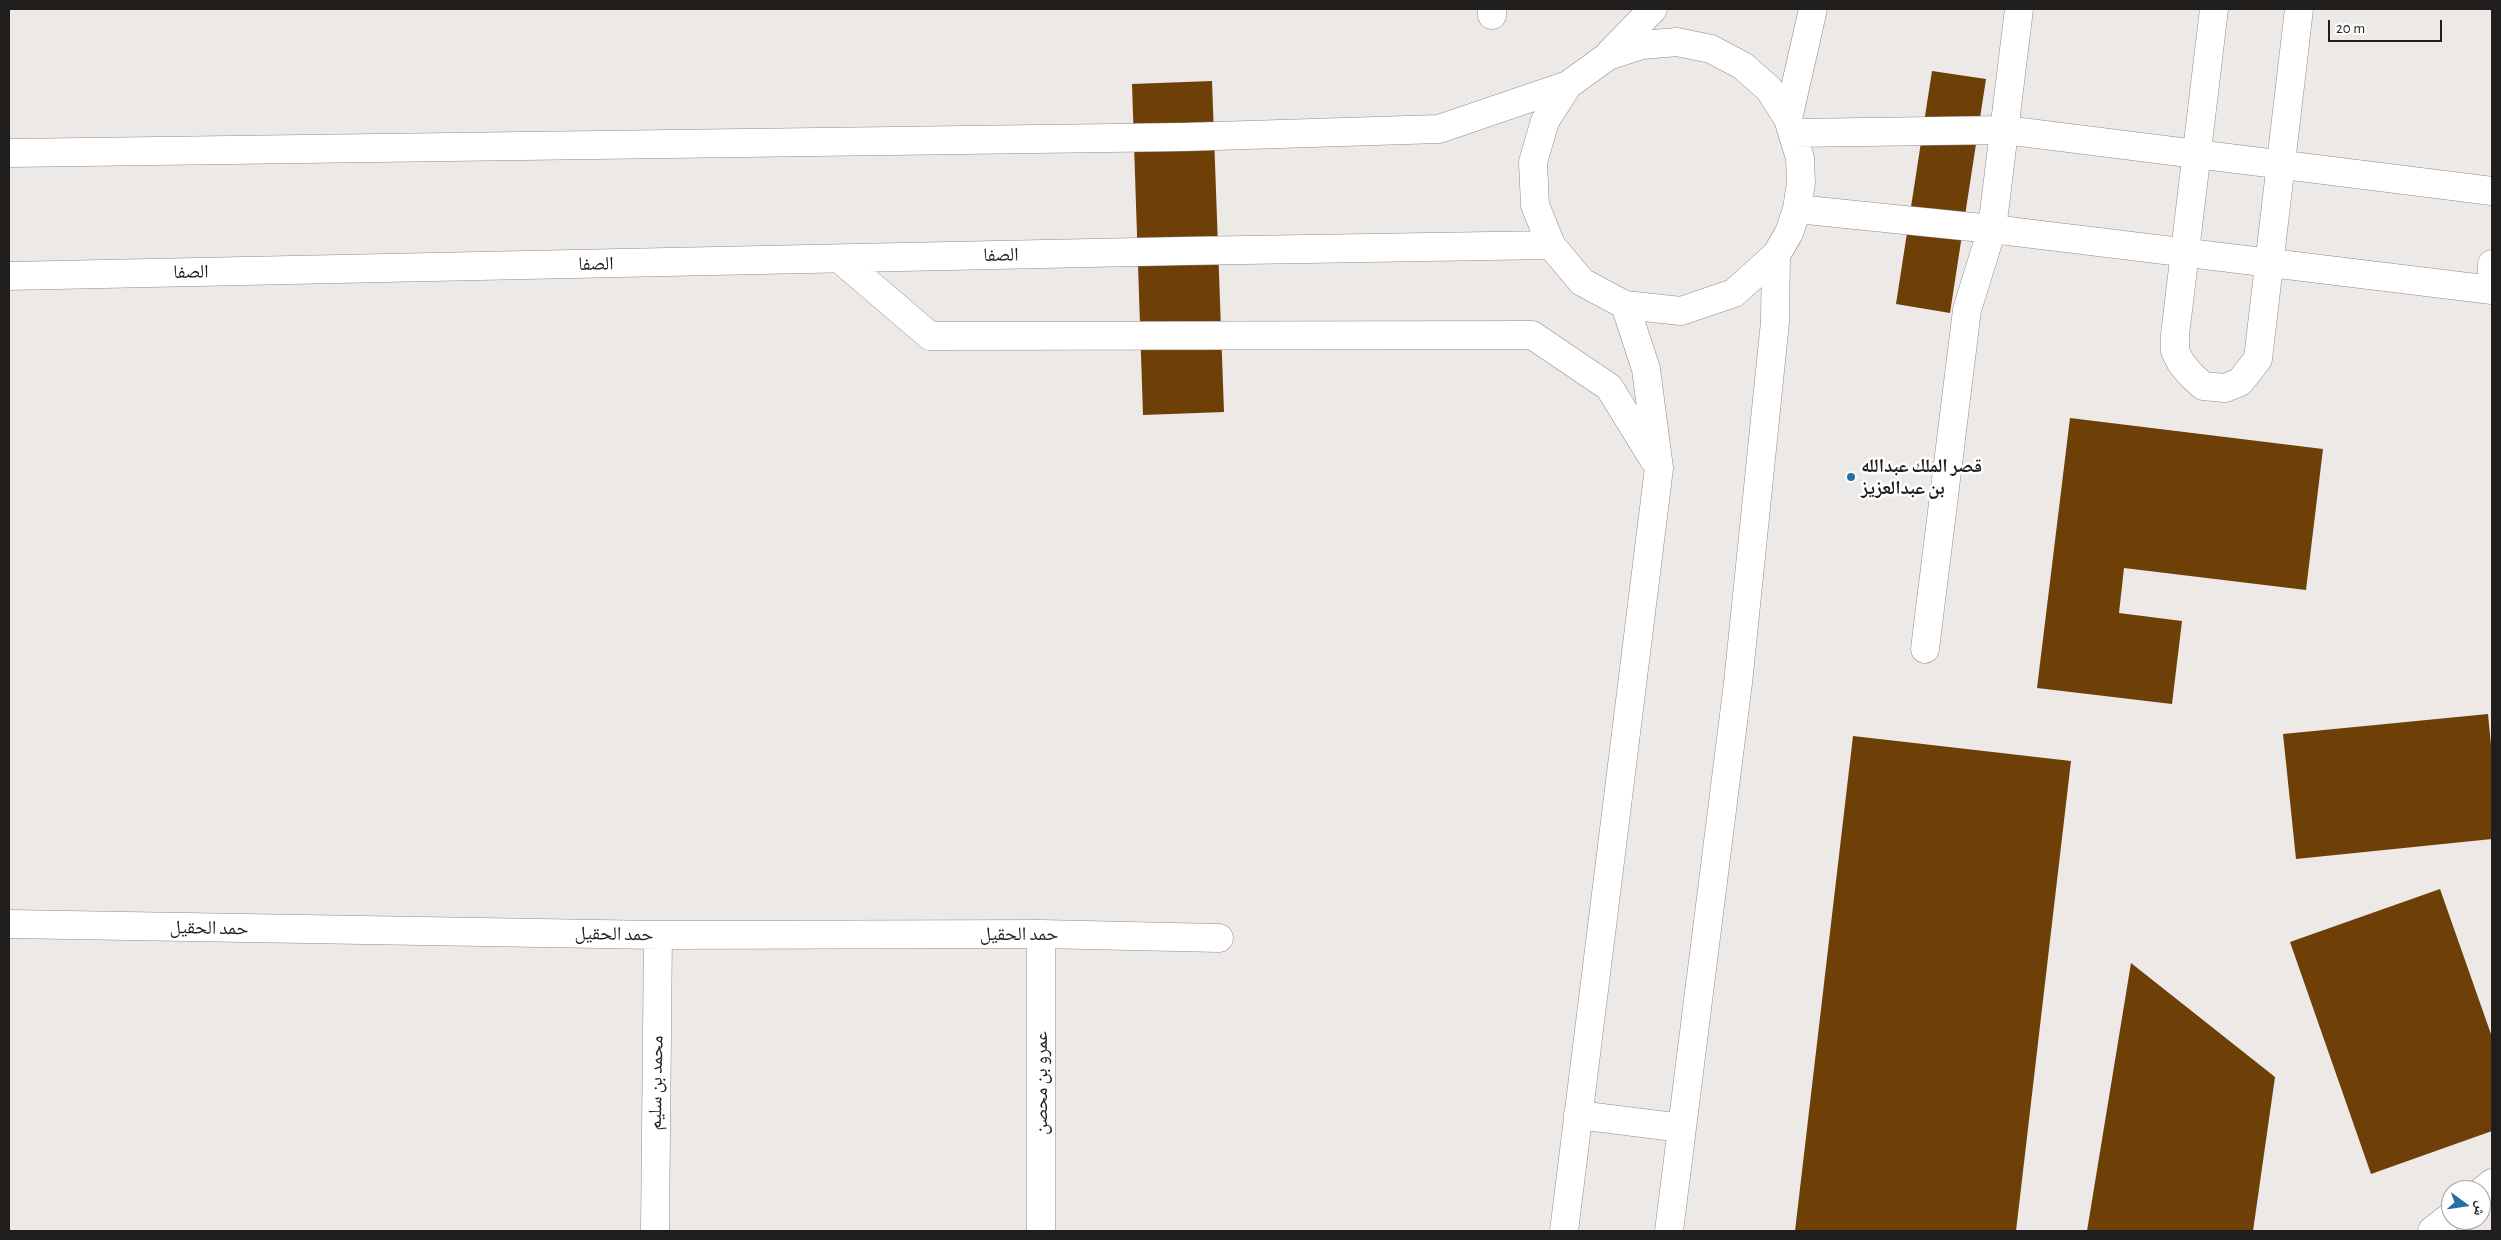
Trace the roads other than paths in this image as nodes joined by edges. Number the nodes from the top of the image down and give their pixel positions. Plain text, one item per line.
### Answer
1 (1653, 9) edge
2 (1813, 9) edge
3 (2019, 9) edge
4 (2214, 9) edge
5 (2299, 9) edge
6 (1608, 56) junction
7 (1568, 85) junction
8 (1791, 126) junction
9 (2005, 130) junction
10 (9, 153) edge
11 (2196, 154) junction
12 (2282, 165) junction
13 (2492, 191) edge
14 (1797, 209) junction
15 (1992, 229) junction
16 (1551, 245) junction
17 (2184, 252) junction
18 (1776, 255) junction
19 (840, 259) junction
20 (2270, 262) junction
21 (2492, 264) edge
22 (9, 276) edge
23 (2492, 283) edge
24 (2492, 290) edge
25 (1625, 306) junction
26 (1659, 468) junction
27 (1925, 649) dead end
28 (9, 924) edge
29 (1041, 934) junction
30 (658, 935) junction
31 (1219, 938) dead end
32 (1578, 1115) junction
33 (1682, 1128) junction
34 (655, 1231) edge
35 (1041, 1231) edge
36 (1564, 1231) edge
37 (1669, 1231) edge

1 - 6 street
2 - 8 street
3 - 9 street
4 - 11 street
5 - 12 street
6 - 7 street
6 - 8 street
7 - 10 street
7 - 16 street
8 - 9 street
8 - 14 street
9 - 11 street
9 - 15 street
11 - 12 street
11 - 17 street
12 - 13 street
12 - 20 street
14 - 15 street
14 - 18 street
15 - 17 street
15 - 27 street
16 - 19 street, الصفا
16 - 25 street
17 - 20 street
17 - 20 street
18 - 25 street
18 - 33 street
19 - 22 street, الصفا
19 - 26 street
20 - 24 street
21 - 23 street
25 - 26 street
26 - 32 street
28 - 30 street, حمد الحقيل
29 - 30 street, حمد الحقيل
29 - 31 street, حمد الحقيل
29 - 35 street, عمرو بن محصن
30 - 34 street, محمد بن سليم
32 - 33 street
32 - 36 street
33 - 37 street

